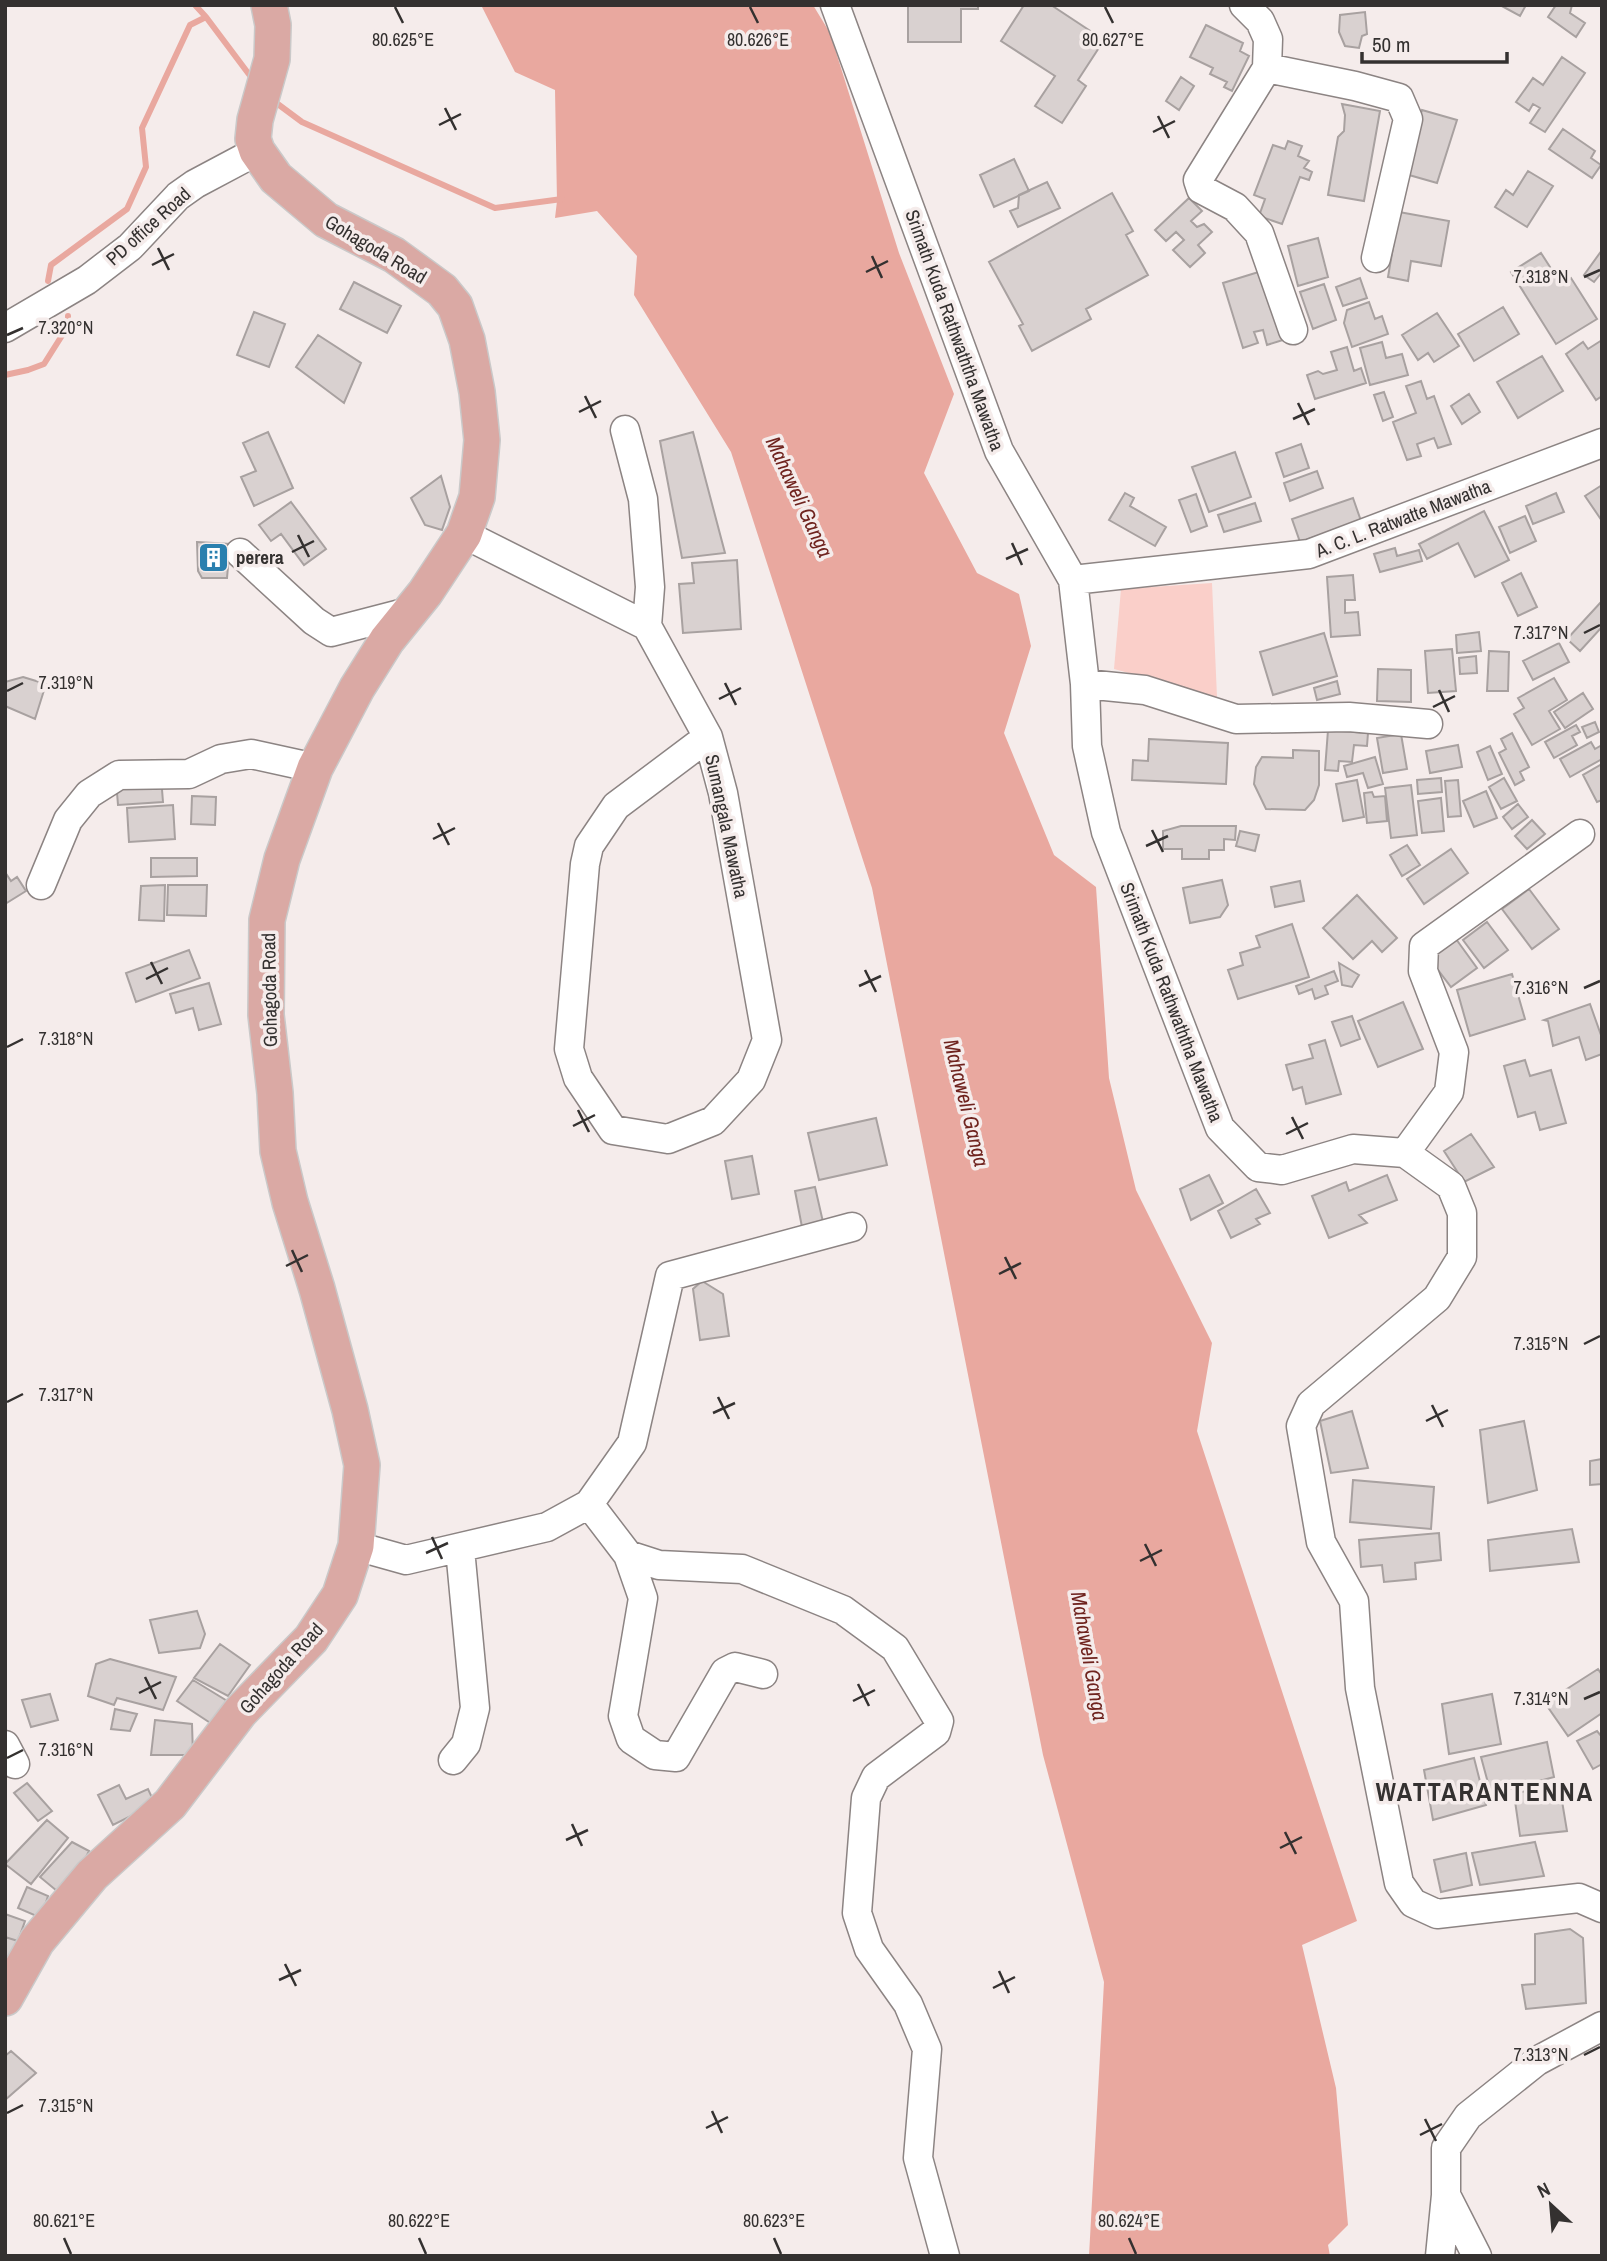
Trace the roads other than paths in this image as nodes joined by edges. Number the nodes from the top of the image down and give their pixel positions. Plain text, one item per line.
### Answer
1 (269, 5) edge
2 (835, 5) edge
3 (1244, 5) edge
4 (1267, 68) junction
5 (256, 136) junction
6 (1376, 258) dead end
7 (5, 328) edge
8 (1293, 330) dead end
9 (625, 430) dead end
10 (1602, 443) edge
11 (464, 534) junction
12 (240, 553) dead end
13 (1073, 580) junction
14 (408, 612) junction
15 (647, 626) junction
16 (1085, 684) junction
17 (1428, 724) dead end
18 (708, 737) junction
19 (315, 768) junction
20 (1580, 834) dead end
21 (41, 885) dead end
22 (1405, 1153) junction
23 (852, 1227) dead end
24 (589, 1504) junction
25 (356, 1546) junction
26 (460, 1549) junction
27 (628, 1555) junction
28 (763, 1674) dead end
29 (453, 1760) dead end
30 (1602, 1908) edge
31 (5, 1998) edge
32 (1602, 2026) edge
33 (1446, 2195) junction
34 (945, 2256) edge
35 (1440, 2256) edge
36 (1477, 2256) edge

1 - 5 main road
2 - 13 street, Srimath Kuda Rathwaththa Mawatha
3 - 4 street
4 - 6 street
4 - 8 street
5 - 7 street, PD office Road
5 - 11 main road, Gohagoda Road
9 - 15 street
10 - 13 street, A. C. L. Ratwatte Mawatha
11 - 14 main road, Gohagoda Road
11 - 15 street
12 - 14 street
13 - 16 street, Srimath Kuda Rathwaththa Mawatha
14 - 19 main road, Gohagoda Road
15 - 18 street, Sumangala Mawatha
16 - 17 street
16 - 22 street, Srimath Kuda Rathwaththa Mawatha
18 - 18 street, Sumangala Mawatha
19 - 21 street
19 - 25 main road, Gohagoda Road
20 - 22 street
22 - 30 street
23 - 24 street
24 - 26 street
24 - 27 street
25 - 26 street
25 - 31 main road, Gohagoda Road
26 - 29 street
27 - 28 street
27 - 34 street
32 - 33 street
33 - 35 street
33 - 36 street

